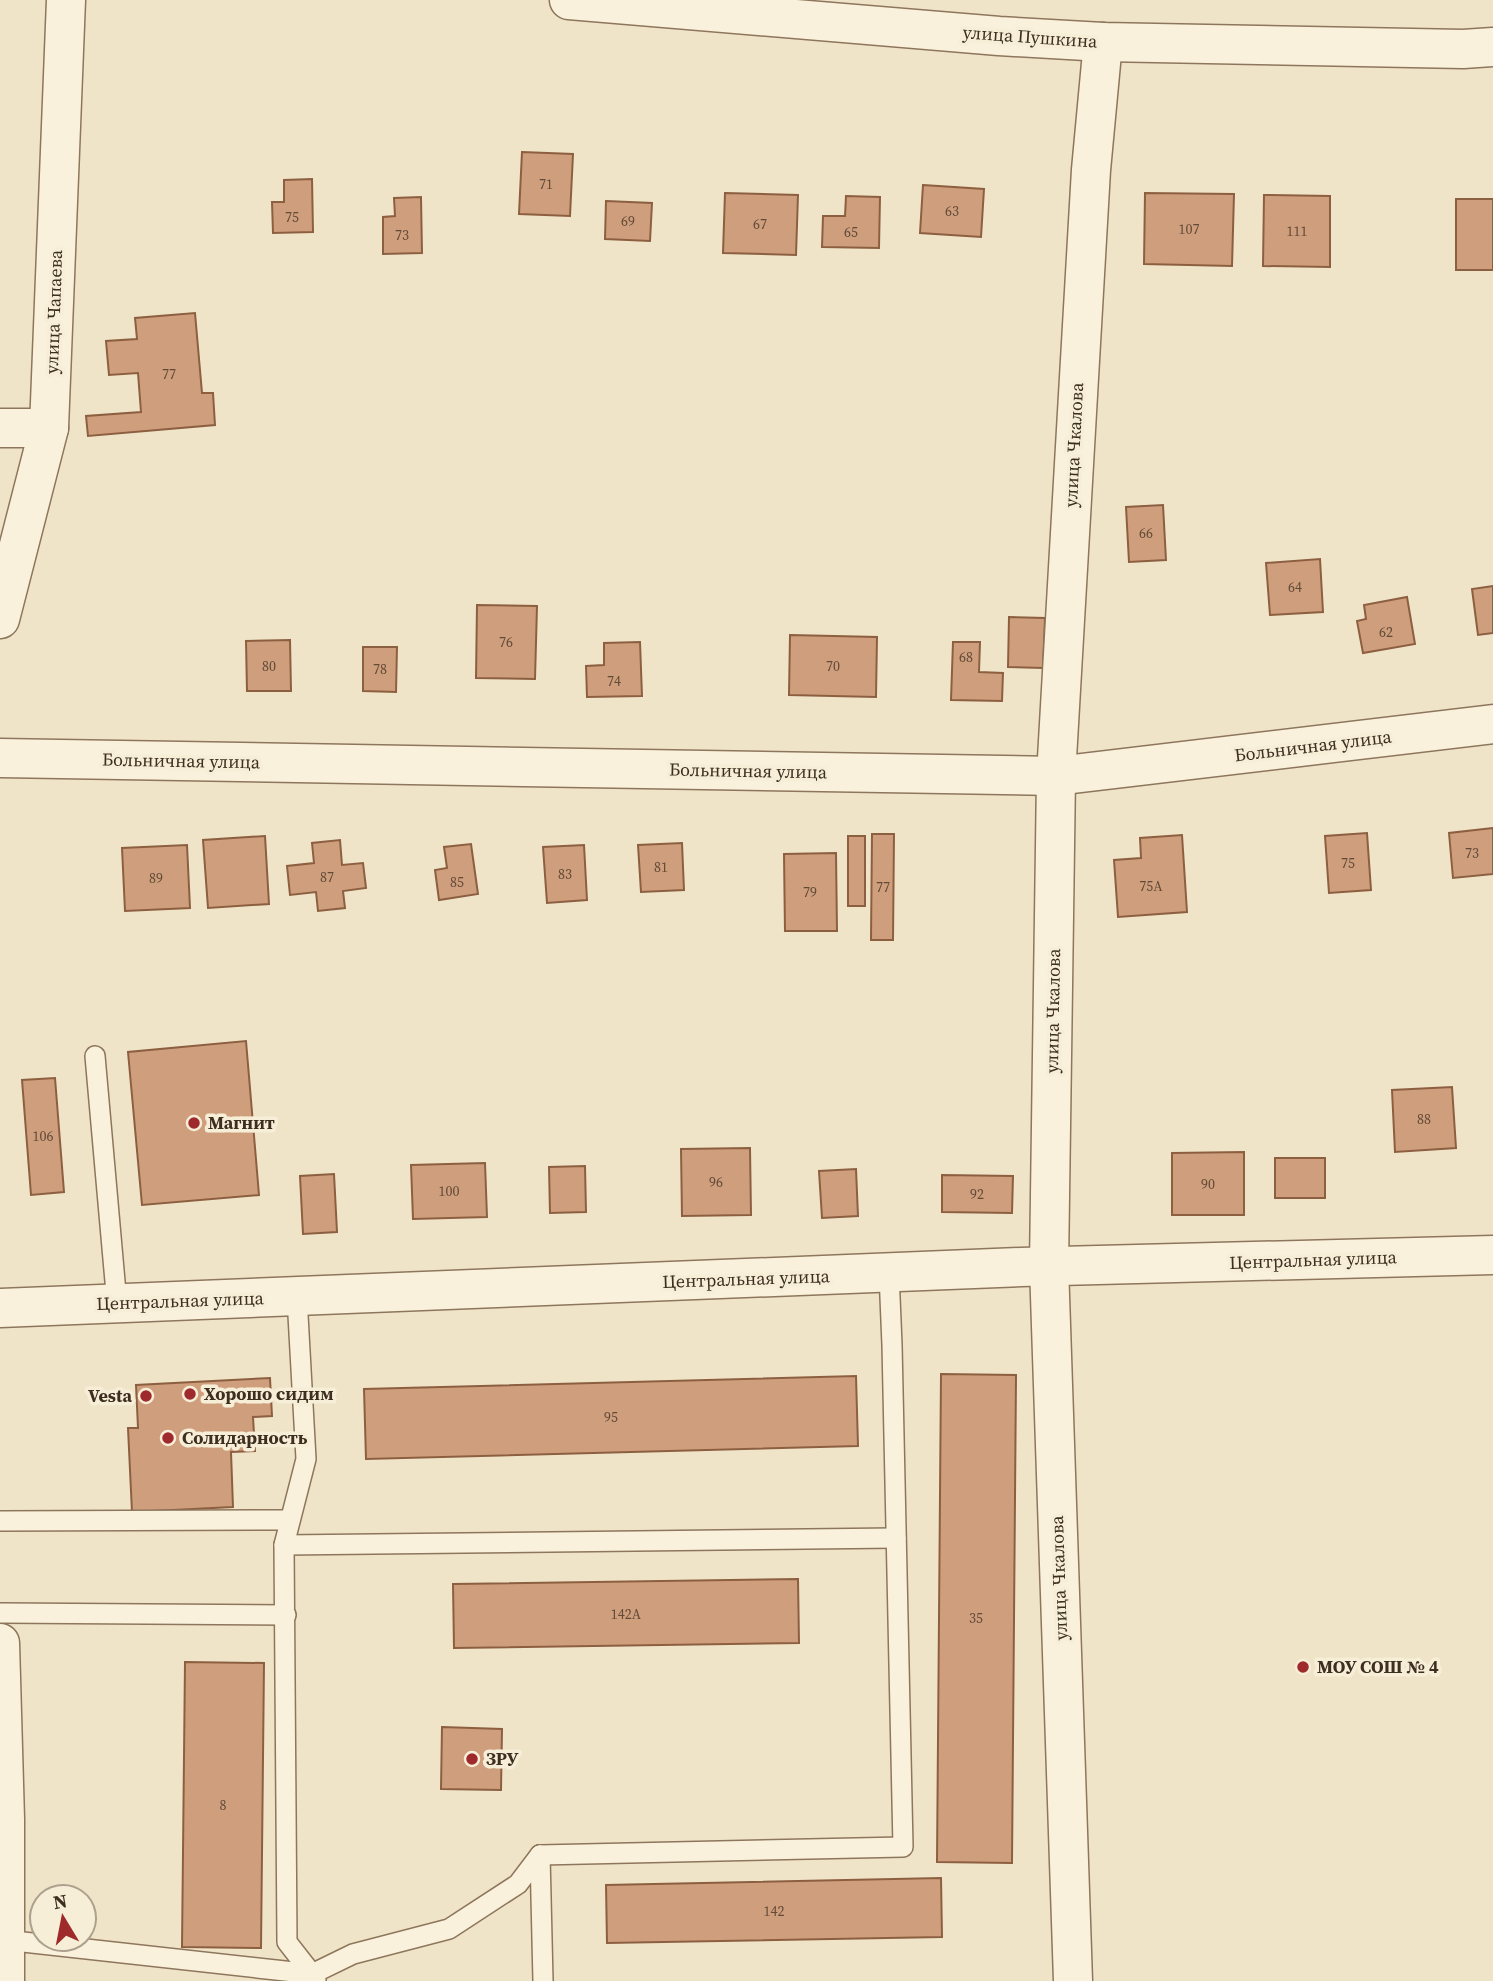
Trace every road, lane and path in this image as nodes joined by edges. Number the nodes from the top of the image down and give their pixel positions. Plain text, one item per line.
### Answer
1 (66, 0) edge
2 (569, 0) edge
3 (1103, 42) junction
4 (1493, 47) edge
5 (0, 428) edge
6 (49, 428) junction
7 (0, 618) edge
8 (1493, 724) edge
9 (0, 758) edge
10 (1056, 776) junction
11 (95, 1056) dead end
12 (1493, 1255) edge
13 (1049, 1266) junction
14 (889, 1273) junction
15 (297, 1297) junction
16 (117, 1304) junction
17 (0, 1308) edge
18 (290, 1520) junction
19 (0, 1521) edge
20 (896, 1538) junction
21 (284, 1545) junction
22 (0, 1613) edge
23 (286, 1615) junction
24 (0, 1643) edge
25 (3, 1819) edge
26 (541, 1855) junction
27 (5, 1940) junction
28 (314, 1977) edge
29 (5, 1981) edge
30 (543, 1981) edge
31 (1073, 1981) edge

1 - 6 street, улица Чапаева
2 - 3 street, улица Пушкина
3 - 4 street, улица Пушкина
3 - 10 street, улица Чкалова
5 - 6 street
6 - 7 street, улица Чапаева
8 - 10 street, Больничная улица
9 - 10 street, Больничная улица
10 - 13 street, улица Чкалова
11 - 16 lane
12 - 13 street, Центральная улица
13 - 14 street, Центральная улица
13 - 31 street, улица Чкалова
14 - 15 street, Центральная улица
14 - 20 lane
15 - 16 street, Центральная улица
15 - 18 lane
16 - 17 street, Центральная улица
18 - 19 lane
18 - 21 lane
20 - 21 lane
20 - 26 lane
21 - 23 lane
22 - 23 lane
23 - 28 lane
24 - 25 street
25 - 27 street
26 - 28 lane
26 - 30 lane
27 - 28 lane
27 - 29 street

